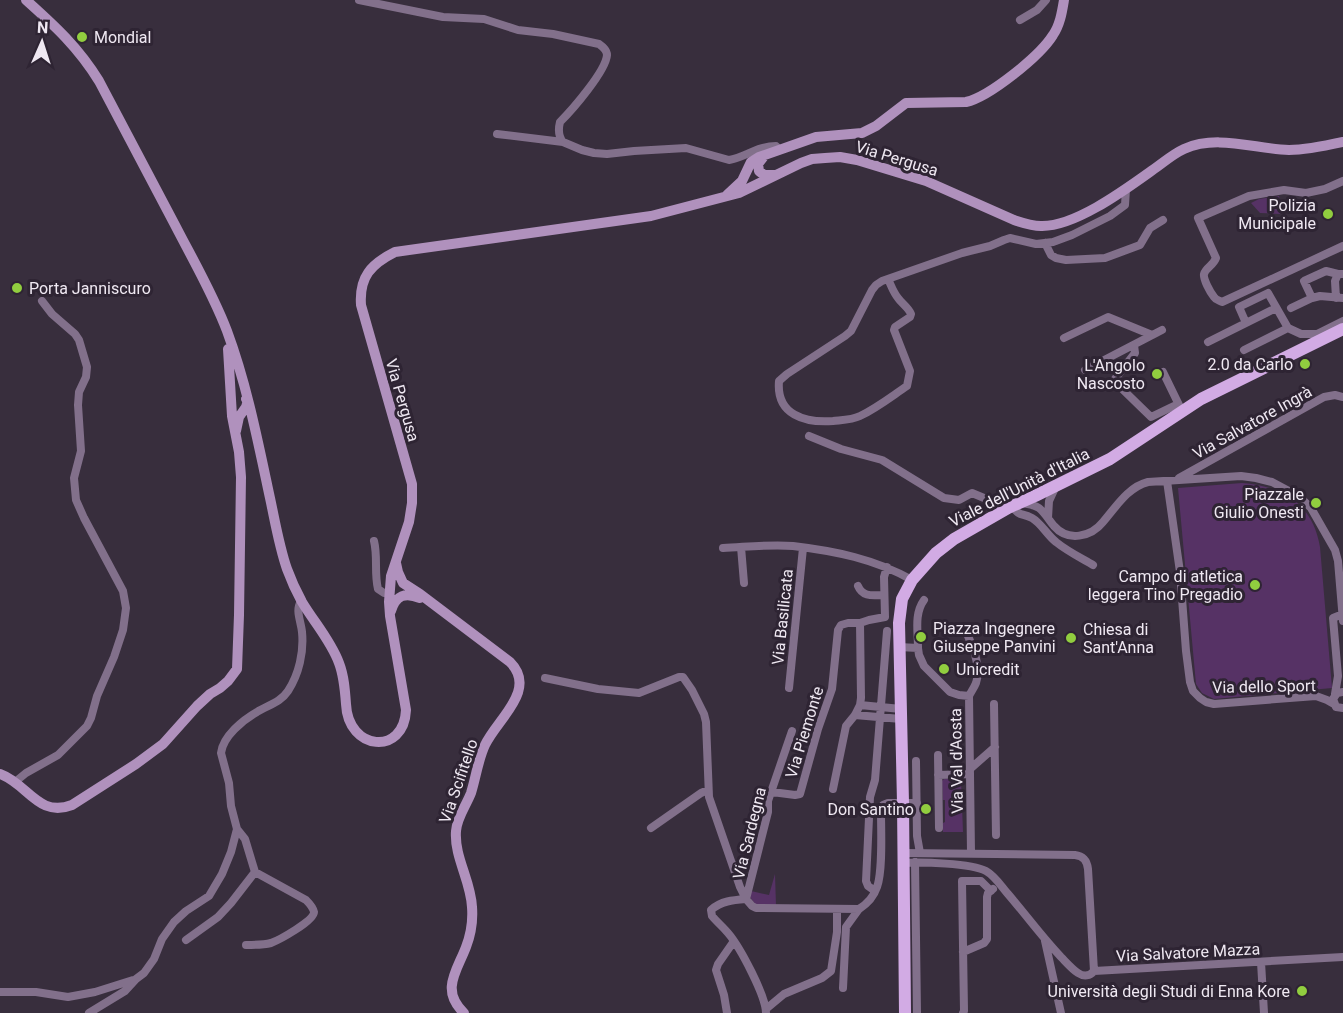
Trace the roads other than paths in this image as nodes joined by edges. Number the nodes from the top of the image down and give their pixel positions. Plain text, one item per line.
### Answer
1 (26, 0) edge
2 (33, 0) edge
3 (359, 0) edge
4 (1046, 0) edge
5 (1064, 0) edge
6 (1020, 20) dead end
7 (53, 24) junction
8 (497, 134) dead end
9 (563, 142) junction
10 (1343, 142) edge
11 (780, 150) junction
12 (766, 155) junction
13 (758, 164) junction
14 (746, 173) junction
15 (778, 174) junction
16 (1343, 182) edge
17 (753, 188) junction
18 (1126, 189) junction
19 (725, 197) junction
20 (1163, 220) dead end
21 (1045, 243) junction
22 (1343, 246) edge
23 (1341, 274) edge
24 (888, 279) junction
25 (1312, 298) junction
26 (1340, 298) edge
27 (42, 301) dead end
28 (1276, 308) junction
29 (1291, 308) dead end
30 (1343, 321) edge
31 (1246, 322) junction
32 (1288, 328) junction
33 (1162, 330) dead end
34 (1343, 330) edge
35 (227, 331) junction
36 (1152, 335) junction
37 (1064, 338) dead end
38 (1208, 342) dead end
39 (1134, 345) junction
40 (1244, 350) dead end
41 (1085, 370) dead end
42 (1162, 372) dead end
43 (1343, 397) edge
44 (248, 400) junction
45 (232, 405) junction
46 (1180, 407) junction
47 (254, 426) junction
48 (236, 432) junction
49 (809, 436) dead end
50 (1171, 481) junction
51 (1041, 499) junction
52 (1013, 506) junction
53 (374, 541) dead end
54 (741, 547) junction
55 (723, 548) dead end
56 (803, 548) junction
57 (395, 561) junction
58 (1093, 565) dead end
59 (887, 567) junction
60 (912, 580) junction
61 (744, 583) dead end
62 (858, 586) dead end
63 (389, 590) junction
64 (408, 591) junction
65 (884, 595) junction
66 (924, 600) dead end
67 (301, 601) junction
68 (1343, 614) edge
69 (390, 616) junction
70 (1343, 621) edge
71 (860, 624) junction
72 (887, 631) dead end
73 (968, 636) dead end
74 (899, 647) junction
75 (918, 648) junction
76 (545, 678) dead end
77 (789, 688) dead end
78 (1339, 693) edge
79 (969, 696) junction
80 (994, 704) dead end
81 (1334, 704) junction
82 (860, 705) junction
83 (880, 708) junction
84 (1343, 708) edge
85 (901, 714) junction
86 (855, 715) junction
87 (1343, 717) edge
88 (880, 718) junction
89 (792, 731) dead end
90 (994, 747) junction
91 (938, 755) dead end
92 (916, 761) dead end
93 (970, 772) junction
94 (0, 774) edge
95 (938, 775) junction
96 (15, 782) junction
97 (833, 789) dead end
98 (708, 790) junction
99 (772, 792) junction
100 (903, 803) junction
101 (917, 803) junction
102 (651, 828) dead end
103 (939, 828) dead end
104 (237, 829) junction
105 (996, 835) dead end
106 (922, 853) junction
107 (971, 853) junction
108 (911, 860) junction
109 (255, 872) junction
110 (999, 884) junction
111 (875, 891) junction
112 (991, 891) junction
113 (746, 899) junction
114 (837, 909) junction
115 (859, 909) junction
116 (186, 940) dead end
117 (1045, 940) junction
118 (734, 942) junction
119 (246, 945) dead end
120 (963, 952) junction
121 (1343, 957) edge
122 (1261, 962) junction
123 (1095, 971) junction
124 (136, 979) junction
125 (843, 988) dead end
126 (0, 992) edge
127 (766, 1011) edge
128 (89, 1013) edge
129 (464, 1013) edge
130 (727, 1013) edge
131 (905, 1013) edge
132 (916, 1013) edge
133 (963, 1013) edge
134 (1061, 1013) edge
135 (1264, 1013) edge

1 - 7 main road
2 - 7 main road
3 - 9 street
4 - 6 street
5 - 11 main road
7 - 35 main road, Via Pergusa
8 - 9 street
9 - 11 street
10 - 18 main road, Via Pergusa
11 - 12 main road
12 - 13 main road
12 - 14 main road
13 - 15 main road
13 - 17 main road
14 - 17 main road
14 - 19 main road
15 - 17 main road, Via Pergusa
15 - 18 main road, Via Pergusa
16 - 22 street
17 - 19 main road, Via Pergusa
18 - 21 street
19 - 57 main road, Via Pergusa
20 - 21 street
21 - 24 street
23 - 25 street
23 - 26 street
24 - 24 street
25 - 26 street
25 - 29 street
27 - 96 street
28 - 31 street
28 - 31 street
28 - 32 street
30 - 32 street
31 - 38 street
32 - 40 street
33 - 36 street
34 - 46 main road, Viale dell'Unità d'Italia
35 - 44 main road, Via Pergusa
35 - 45 main road
36 - 37 street
36 - 39 street
39 - 41 street
39 - 46 street
42 - 46 street
43 - 50 street, Via Salvatore Ingrà
44 - 45 main road
44 - 47 main road, Via Pergusa
44 - 48 main road
45 - 48 main road
46 - 51 main road, Viale dell'Unità d'Italia
47 - 48 main road
47 - 67 main road, Via Pergusa
48 - 96 main road
49 - 52 street
50 - 51 street
50 - 68 street
50 - 81 street, Via dello Sport
51 - 52 main road, Viale dell'Unità d'Italia
52 - 58 street
52 - 60 main road, Viale dell'Unità d'Italia
53 - 63 street
54 - 55 street, Via Basilicata
54 - 56 street, Via Basilicata
54 - 61 street
56 - 59 street, Via Basilicata
56 - 77 street, Via Basilicata
57 - 63 main road, Via Pergusa
57 - 64 main road
59 - 60 street, Via Basilicata
59 - 65 street
60 - 74 main road, Viale dell'Unità d'Italia
62 - 65 street
63 - 64 main road
63 - 69 main road, Via Pergusa
64 - 69 main road
64 - 129 main road, Via Scifitello
65 - 71 street
66 - 75 street
67 - 69 main road, Via Pergusa
67 - 104 street
68 - 70 street
68 - 78 street
71 - 82 street
71 - 99 street, Via Piemonte
72 - 83 street
73 - 79 street, Via Val d'Aosta
74 - 75 street
74 - 85 main road, Viale dell'Unità d'Italia
75 - 79 street
76 - 98 street
78 - 81 street
79 - 93 street, Via Val d'Aosta
80 - 90 street
81 - 84 street
82 - 83 street
82 - 86 street
83 - 85 street
83 - 88 street
84 - 87 street
85 - 88 street
85 - 100 main road, Viale dell'Unità d'Italia
86 - 88 street
86 - 97 street
88 - 111 street
89 - 99 street, Via Sardegna
90 - 93 street
90 - 105 street
91 - 95 street
92 - 101 street
93 - 95 street
93 - 107 street, Via Val d'Aosta
94 - 96 main road
95 - 103 street
98 - 102 street
98 - 113 street
99 - 113 street, Via Sardegna
100 - 101 street
100 - 108 main road, Viale dell'Unità d'Italia
100 - 111 street
101 - 106 street
104 - 109 street
104 - 124 street
106 - 107 street, Via Salvatore Mazza
106 - 108 street, Via Salvatore Mazza
106 - 108 street
107 - 123 street, Via Salvatore Mazza
108 - 110 street
108 - 131 main road, Viale dell'Unità d'Italia
108 - 132 street
109 - 116 street
109 - 119 street
110 - 112 street
110 - 117 street
111 - 115 street
112 - 120 street
112 - 120 street
113 - 114 street, Via Sardegna
113 - 118 street
114 - 115 street, Via Sardegna
114 - 127 street
115 - 125 street
117 - 123 street
117 - 134 street
118 - 127 street
118 - 130 street
120 - 133 street
121 - 122 street, Via Salvatore Mazza
122 - 123 street, Via Salvatore Mazza
122 - 135 street
124 - 126 street
124 - 128 street

